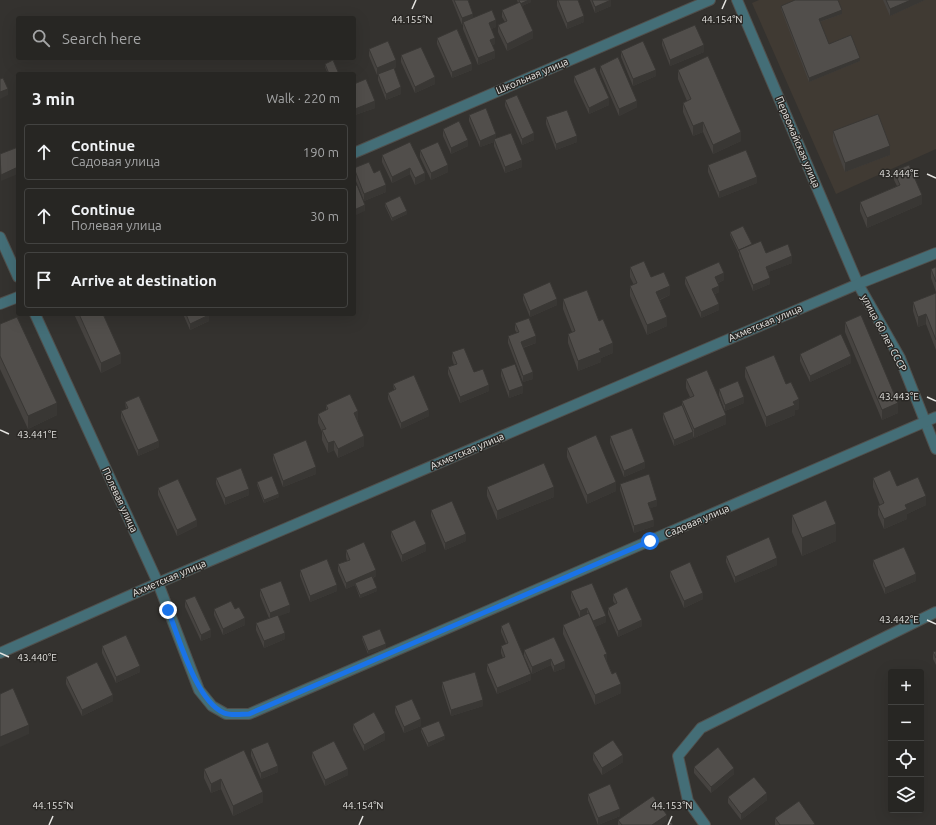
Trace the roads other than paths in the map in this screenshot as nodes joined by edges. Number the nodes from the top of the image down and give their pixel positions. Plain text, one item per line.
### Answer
1 (710, 0) edge
2 (737, 0) edge
3 (356, 152) edge
4 (0, 237) edge
5 (936, 253) edge
6 (16, 273) edge
7 (858, 284) junction
8 (16, 298) edge
9 (0, 304) edge
10 (36, 316) edge
11 (936, 417) edge
12 (925, 422) junction
13 (936, 449) edge
14 (158, 583) junction
15 (936, 612) edge
16 (0, 653) edge
17 (199, 690) joint
18 (705, 825) edge

1 - 3 street, Школьная улица
2 - 7 street, Первомайская улица
4 - 6 street
5 - 7 street, Ахметская улица
7 - 12 street, улица 60 лет СССР
7 - 14 street, Ахметская улица
8 - 9 street
10 - 14 street, Полевая улица
11 - 12 street, Садовая улица
12 - 13 street, улица 60 лет СССР
12 - 17 street, Садовая улица
14 - 16 street, Ахметская улица
14 - 17 street, Полевая улица
15 - 18 street

